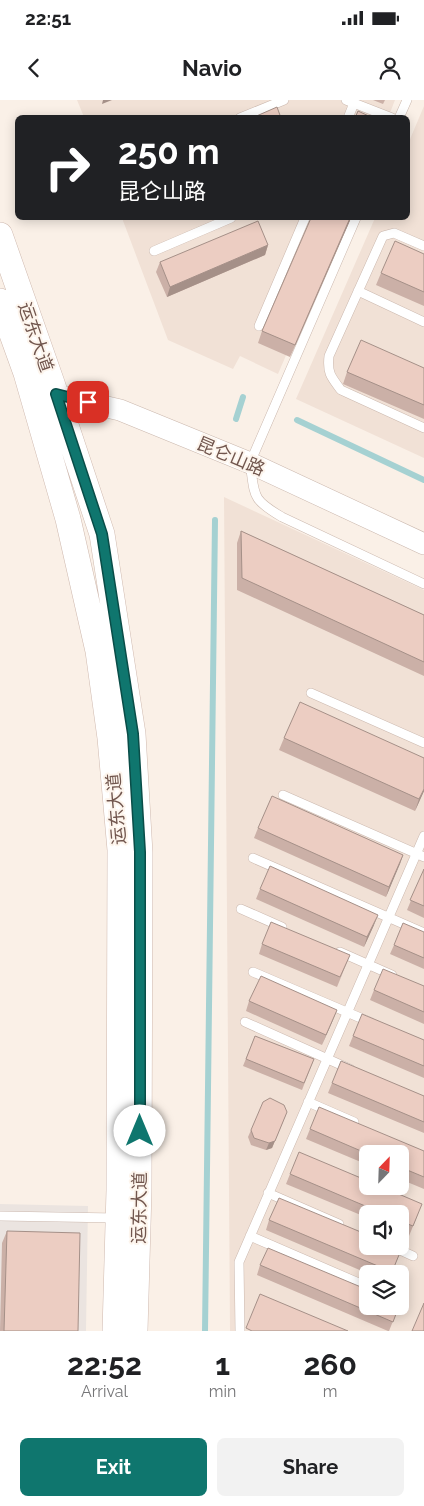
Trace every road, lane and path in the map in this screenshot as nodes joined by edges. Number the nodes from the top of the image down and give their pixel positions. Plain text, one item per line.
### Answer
1 (284, 100) edge
2 (406, 100) edge
3 (350, 102) edge
4 (247, 115) edge
5 (348, 115) edge
6 (384, 115) edge
7 (400, 115) edge
8 (226, 220) edge
9 (304, 220) edge
10 (355, 220) edge
11 (0, 235) edge
12 (424, 246) edge
13 (154, 251) dead end
14 (358, 291) junction
15 (0, 301) edge
16 (424, 322) edge
17 (258, 326) dead end
18 (31, 390) junction
19 (56, 394) junction
20 (424, 428) edge
21 (250, 463) junction
22 (424, 544) edge
23 (424, 584) edge
24 (311, 693) dead end
25 (424, 744) edge
26 (283, 795) dead end
27 (424, 836) edge
28 (420, 855) edge
29 (253, 858) dead end
30 (241, 909) dead end
31 (389, 918) junction
32 (286, 929) edge
33 (424, 933) edge
34 (332, 949) edge
35 (368, 964) junction
36 (253, 972) dead end
37 (400, 979) edge
38 (348, 1012) junction
39 (245, 1022) dead end
40 (382, 1026) edge
41 (327, 1059) junction
42 (362, 1074) edge
43 (308, 1102) junction
44 (362, 1125) edge
45 (268, 1193) junction
46 (0, 1216) edge
47 (128, 1218) junction
48 (350, 1228) edge
49 (250, 1236) junction
50 (409, 1254) edge
51 (413, 1256) dead end
52 (359, 1283) edge
53 (115, 1331) edge
54 (136, 1331) edge
55 (240, 1331) edge

1 - 4 lane
2 - 7 lane
3 - 5 lane
3 - 6 lane
8 - 13 lane
9 - 17 lane
10 - 21 lane
11 - 19 main road, 运东大道
12 - 14 lane
14 - 16 lane
14 - 20 lane
15 - 18 main road, 运东大道
18 - 19 street, 昆仑山路
18 - 47 main road, 运东大道
19 - 21 street, 昆仑山路
19 - 47 main road, 运东大道
21 - 22 street, 昆仑山路
21 - 23 lane
24 - 25 lane
26 - 28 lane
27 - 28 lane
28 - 31 lane
29 - 31 lane
30 - 32 lane
31 - 33 lane
31 - 35 lane
34 - 35 lane
35 - 37 lane
35 - 38 lane
36 - 38 lane
38 - 40 lane
38 - 41 lane
39 - 41 lane
41 - 42 lane
41 - 43 lane
43 - 44 lane
43 - 45 lane
45 - 48 lane
45 - 49 lane
46 - 47 lane
47 - 53 main road, 运东大道
47 - 54 main road, 运东大道
49 - 52 lane
49 - 55 lane
50 - 51 lane

